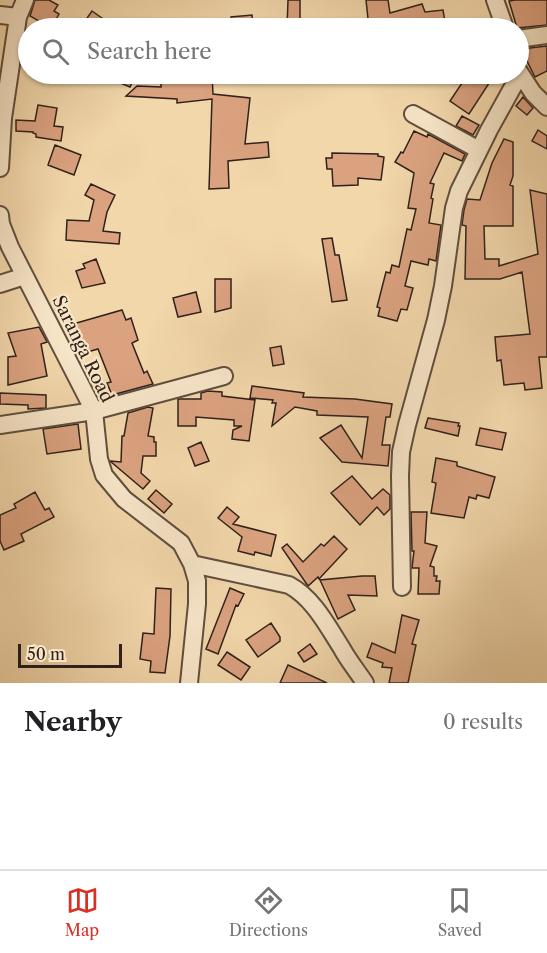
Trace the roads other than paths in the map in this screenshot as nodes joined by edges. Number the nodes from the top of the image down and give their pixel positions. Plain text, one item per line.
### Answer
1 (25, 0) edge
2 (495, 0) edge
3 (0, 15) edge
4 (18, 17) junction
5 (501, 18) edge
6 (547, 35) edge
7 (529, 38) edge
8 (513, 84) edge
9 (529, 84) edge
10 (547, 107) edge
11 (413, 114) dead end
12 (479, 150) junction
13 (0, 168) edge
14 (0, 215) edge
15 (25, 276) junction
16 (0, 284) edge
17 (224, 376) dead end
18 (94, 411) junction
19 (0, 425) edge
20 (192, 564) junction
21 (402, 587) dead end
22 (189, 683) edge
23 (365, 683) edge

1 - 4 street
2 - 5 street
3 - 4 street
4 - 13 street
6 - 7 street
8 - 12 street
9 - 10 street
11 - 12 street
12 - 21 street
14 - 15 street, Saranga Road
15 - 16 street
15 - 18 street, Saranga Road
17 - 18 street
18 - 19 street
18 - 20 street, Saranga Road
20 - 22 street, Saranga Road
20 - 23 street

